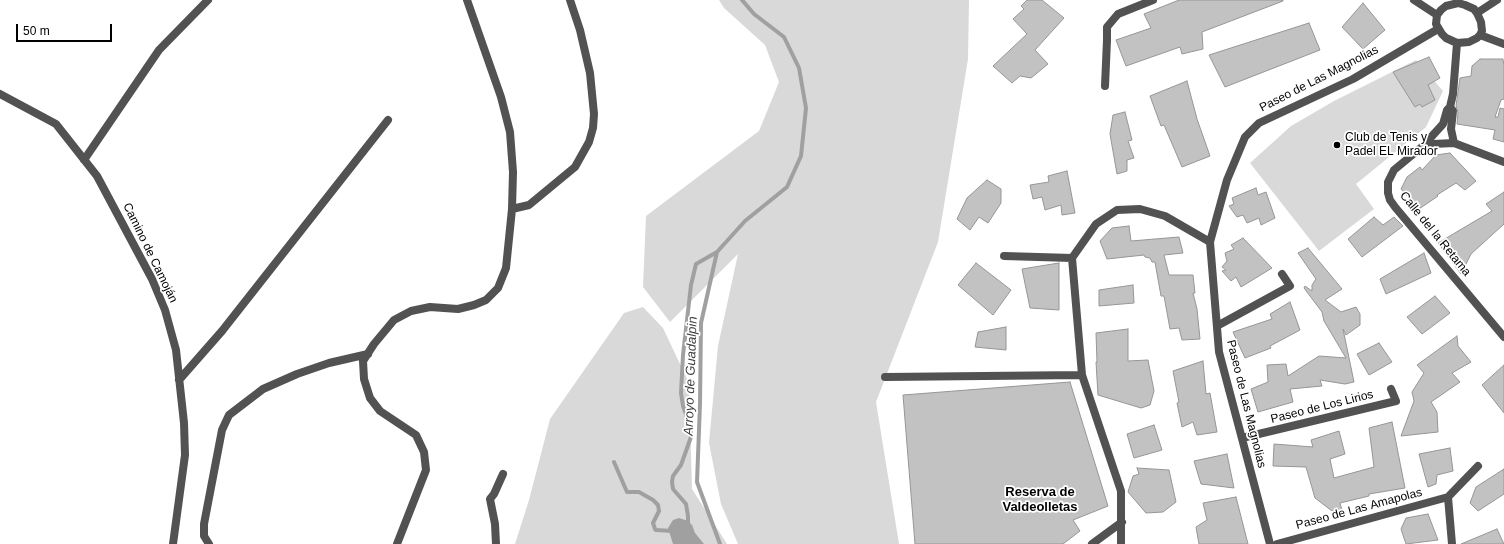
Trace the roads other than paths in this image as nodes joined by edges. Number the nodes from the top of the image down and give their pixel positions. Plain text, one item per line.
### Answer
1 (208, 0) edge
2 (467, 0) edge
3 (570, 0) edge
4 (1153, 0) edge
5 (1414, 0) edge
6 (1497, 0) edge
7 (1477, 13) junction
8 (1437, 15) junction
9 (1438, 29) junction
10 (1480, 35) junction
11 (1458, 43) junction
12 (1504, 44) edge
13 (1105, 86) dead end
14 (0, 94) edge
15 (1450, 107) junction
16 (388, 120) dead end
17 (1454, 143) junction
18 (1423, 146) junction
19 (84, 160) junction
20 (1504, 162) edge
21 (512, 209) junction
22 (1210, 242) junction
23 (1004, 256) dead end
24 (1072, 258) junction
25 (1282, 274) dead end
26 (1216, 326) junction
27 (1504, 337) edge
28 (368, 354) junction
29 (1082, 375) junction
30 (885, 377) dead end
31 (180, 380) junction
32 (1392, 389) dead end
33 (1242, 438) junction
34 (1478, 466) dead end
35 (503, 474) dead end
36 (1448, 497) junction
37 (1122, 522) junction
38 (173, 544) edge
39 (209, 544) edge
40 (397, 544) edge
41 (496, 544) edge
42 (1092, 544) edge
43 (1121, 544) edge
44 (1270, 544) edge
45 (1277, 544) edge
46 (1452, 544) edge

1 - 19 street
2 - 21 street
3 - 21 street
4 - 13 street
5 - 8 street
6 - 7 street
7 - 8 street
7 - 10 street
8 - 9 street
9 - 11 street
9 - 22 street, Paseo de Las Magnolias
10 - 11 street
10 - 12 street
11 - 15 street
14 - 19 street, Camino de Camoján
15 - 17 street
15 - 18 street, Calle del la Retama
16 - 31 street
17 - 18 street
17 - 20 street
18 - 27 street, Calle del la Retama
19 - 31 street, Camino de Camoján
21 - 28 street
22 - 24 street
22 - 26 street, Paseo de Las Magnolias
23 - 24 street
24 - 29 street
25 - 26 street
26 - 33 street, Paseo de Las Magnolias
28 - 39 street
28 - 40 street
29 - 30 street
29 - 37 street
31 - 38 street, Camino de Camoján
32 - 33 street, Paseo de Los Lirios
33 - 44 street, Paseo de Las Magnolias
34 - 36 street
35 - 41 street
36 - 45 street, Paseo de Las Amapolas
36 - 46 street
37 - 42 street
37 - 43 street

